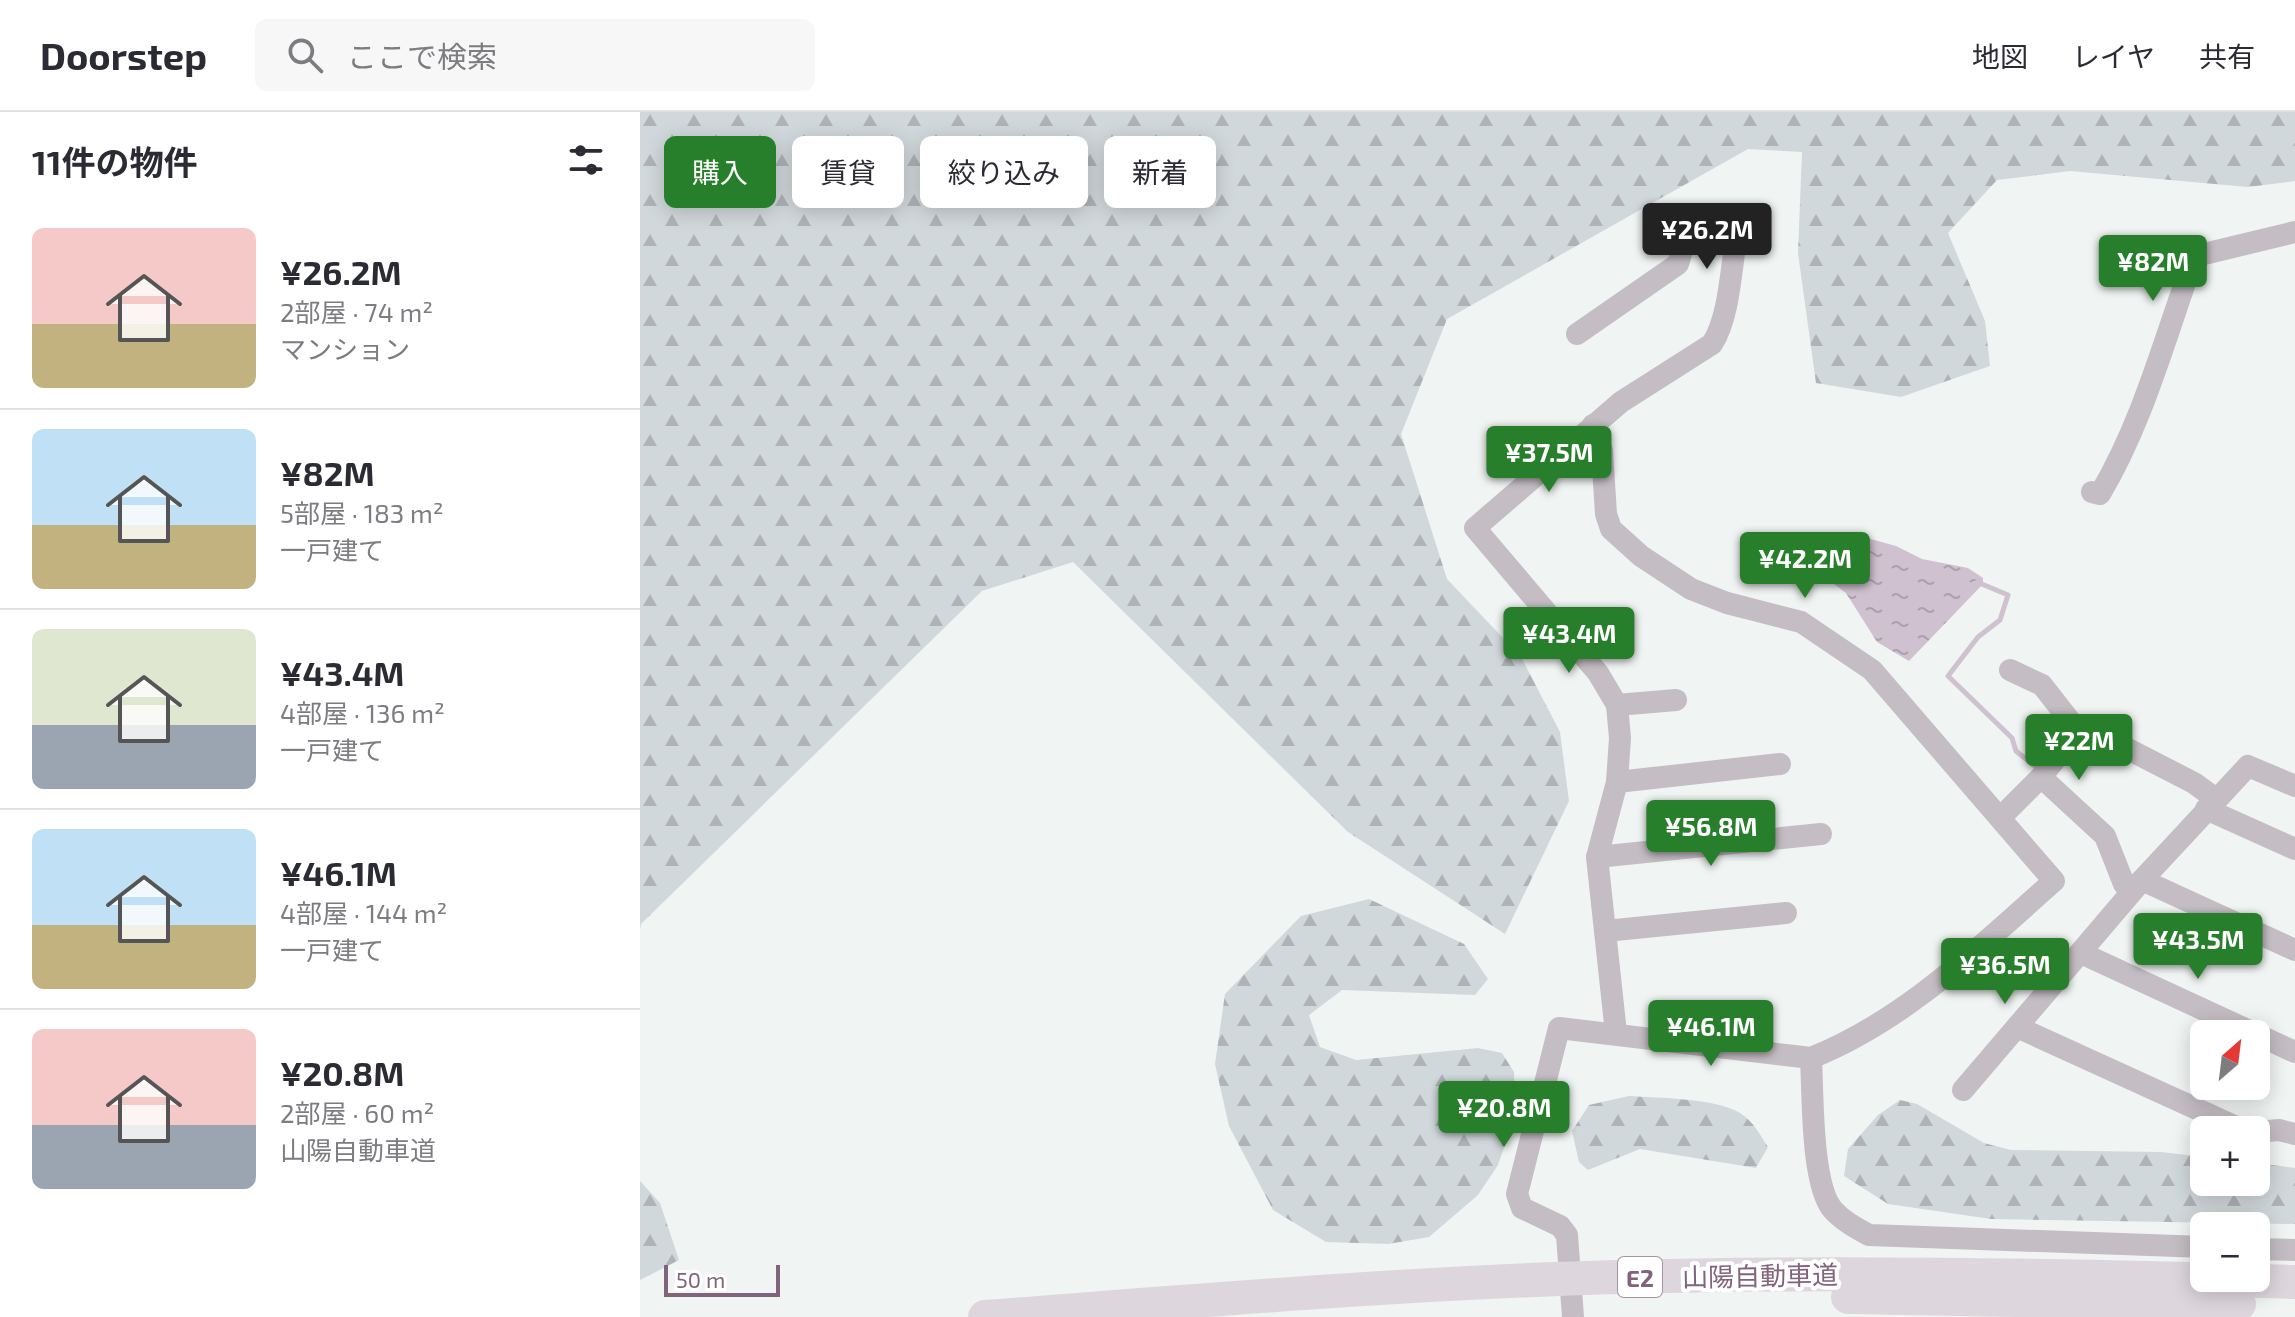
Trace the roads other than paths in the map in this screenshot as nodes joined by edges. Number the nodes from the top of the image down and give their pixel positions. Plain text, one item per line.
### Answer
1 (2295, 232) edge
2 (1577, 334) dead end
3 (1593, 425) junction
4 (2092, 492) dead end
5 (2010, 670) dead end
6 (1676, 700) dead end
7 (1617, 705) junction
8 (2078, 731) junction
9 (1780, 764) dead end
10 (2041, 777) junction
11 (1617, 782) junction
12 (2295, 786) edge
13 (2211, 804) junction
14 (2001, 817) junction
15 (1821, 834) dead end
16 (2295, 849) edge
17 (1597, 857) junction
18 (2136, 887) junction
19 (1786, 913) dead end
20 (1605, 931) junction
21 (2295, 950) edge
22 (2081, 953) junction
23 (2017, 1027) junction
24 (1616, 1033) junction
25 (2295, 1052) edge
26 (1811, 1058) junction
27 (1963, 1090) dead end
28 (2212, 1116) edge
29 (2270, 1131) edge
30 (2295, 1134) edge
31 (2190, 1246) edge
32 (2270, 1249) edge
33 (2295, 1250) edge
34 (2295, 1282) edge
35 (2295, 1305) edge
36 (985, 1317) edge
37 (1285, 1317) edge
38 (1573, 1317) edge

1 - 4 street
2 - 3 street
3 - 7 street
3 - 14 street
5 - 8 street
6 - 7 street
7 - 11 street
8 - 10 street
8 - 13 street
9 - 11 street
10 - 14 street
10 - 18 street
11 - 17 street
12 - 13 street
13 - 16 street
13 - 18 street
14 - 26 street
15 - 17 street
17 - 20 street
18 - 21 street
18 - 22 street
19 - 20 street
20 - 24 street
22 - 23 street
22 - 25 street
23 - 27 street
23 - 28 street
24 - 26 street
24 - 38 street
26 - 31 street
29 - 30 street
32 - 33 street
34 - 36 highway, 山陽自動車道 / E2
35 - 37 highway, 山陽自動車道 / E2

